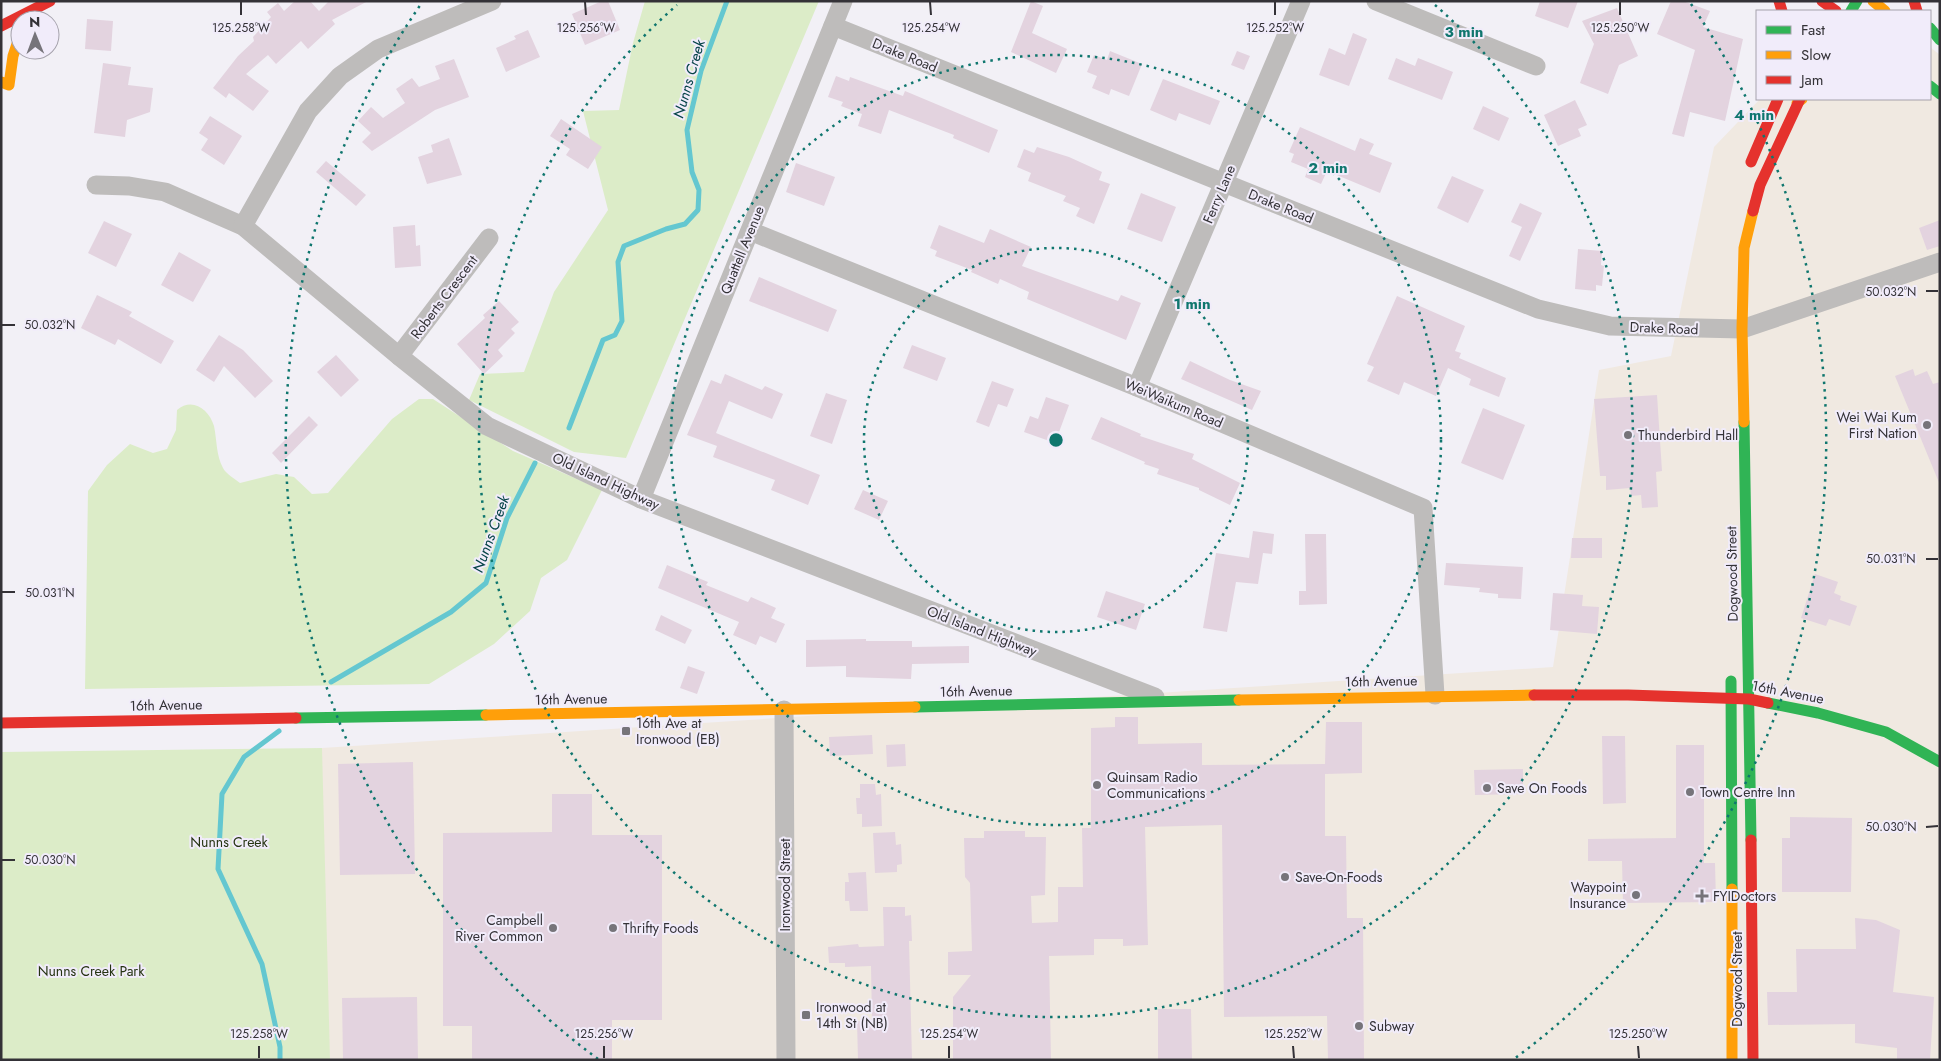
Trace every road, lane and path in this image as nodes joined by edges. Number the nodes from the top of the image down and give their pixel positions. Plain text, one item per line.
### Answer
1 (51, 1) edge
2 (492, 1) edge
3 (843, 1) edge
4 (1300, 1) edge
5 (1376, 1) edge
6 (1873, 1) edge
7 (41, 10) edge
8 (1884, 10) edge
9 (1, 26) edge
10 (833, 26) junction
11 (1931, 32) edge
12 (1935, 46) edge
13 (11, 60) edge
14 (1536, 66) dead end
15 (4, 79) edge
16 (1778, 100) edge
17 (1800, 100) edge
18 (1746, 175) dead end
19 (1224, 183) junction
20 (96, 185) dead end
21 (243, 226) junction
22 (750, 231) junction
23 (489, 238) dead end
24 (1940, 262) edge
25 (1731, 327) junction
26 (399, 356) junction
27 (1137, 387) junction
28 (641, 499) junction
29 (1730, 664) dead end
30 (1434, 695) junction
31 (1731, 698) junction
32 (1750, 699) junction
33 (1166, 702) junction
34 (784, 710) junction
35 (1, 723) edge
36 (1940, 762) edge
37 (786, 1060) edge
38 (1732, 1060) edge
39 (1753, 1060) edge

1 - 7 street
1 - 9 street
2 - 21 street
3 - 10 street, Quattell Avenue
4 - 19 street, Ferry Lane
5 - 14 street
6 - 8 street
10 - 19 street, Drake Road
10 - 22 street, Quattell Avenue
11 - 12 street
13 - 15 street
16 - 18 street
17 - 25 street, Dogwood Street
19 - 25 street, Drake Road
19 - 27 street, Ferry Lane
20 - 21 street, Old Island Highway
21 - 26 street, Old Island Highway
22 - 27 street, WeiWaikum Road
22 - 28 street, Quattell Avenue
23 - 26 street, Roberts Crescent
24 - 25 street
25 - 32 street, Dogwood Street
26 - 28 street, Old Island Highway
27 - 30 street, WeiWaikum Road
28 - 33 street, Old Island Highway
29 - 31 street, Dogwood Street
30 - 31 street, 16th Avenue
30 - 33 street, 16th Avenue
31 - 32 street, 16th Avenue
31 - 38 street, Dogwood Street
32 - 36 street, 16th Avenue
32 - 39 street, Dogwood Street
33 - 34 street, 16th Avenue
34 - 35 street, 16th Avenue
34 - 37 street, Ironwood Street

